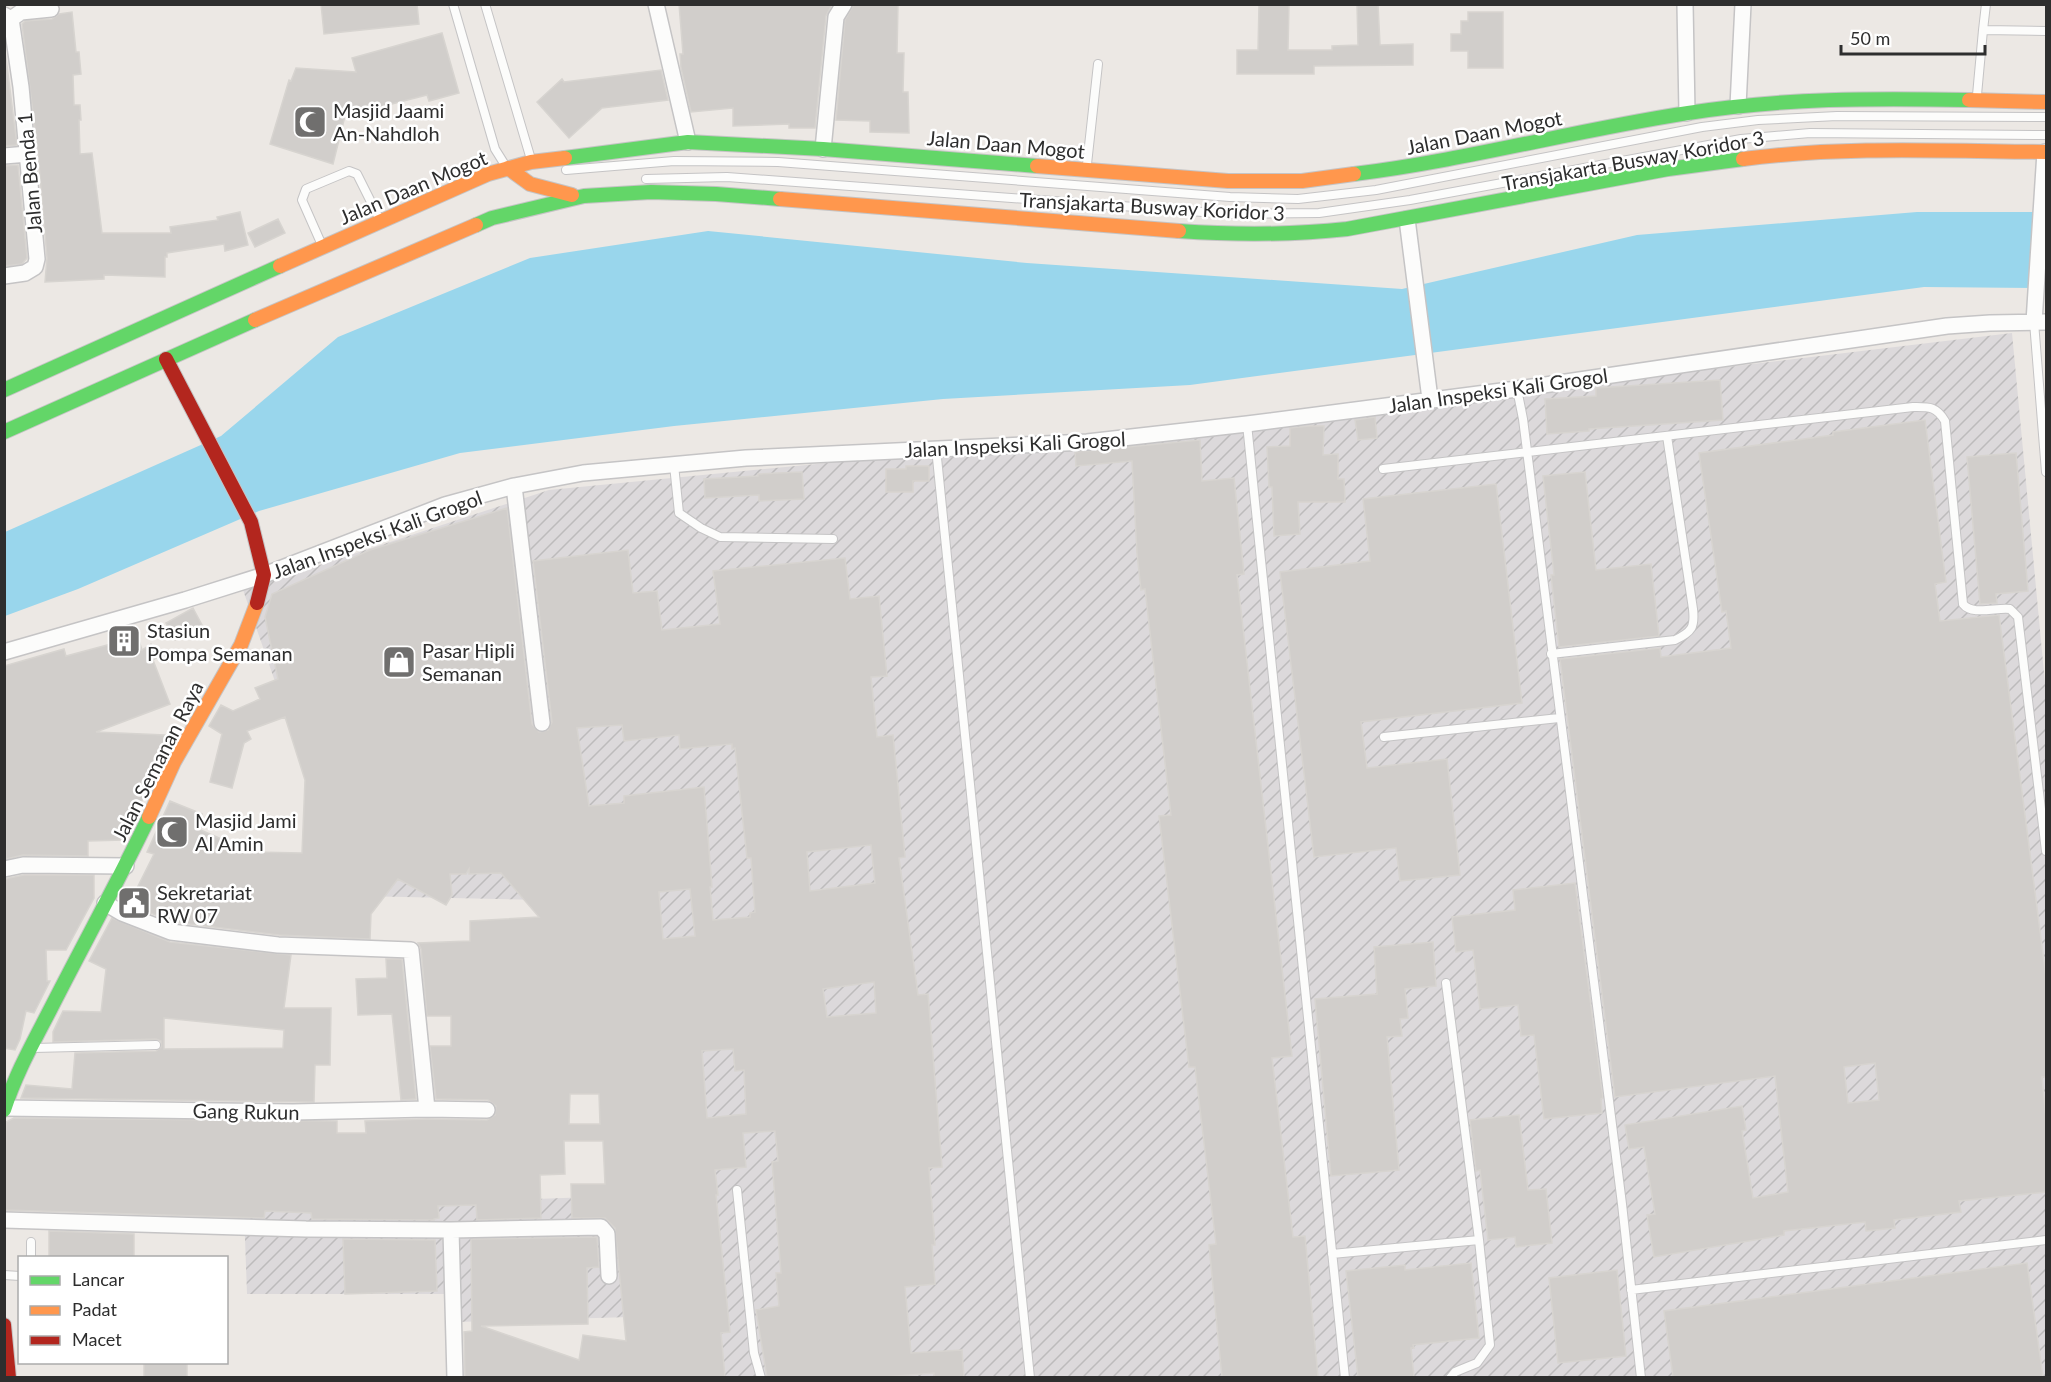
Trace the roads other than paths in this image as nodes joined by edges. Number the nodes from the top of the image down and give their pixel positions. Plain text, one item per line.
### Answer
1 (453, 4) edge
2 (485, 4) edge
3 (656, 4) edge
4 (844, 4) edge
5 (1685, 4) edge
6 (1743, 4) edge
7 (1986, 4) edge
8 (51, 9) dead end
9 (8, 17) edge
10 (1983, 30) junction
11 (2046, 31) edge
12 (1098, 64) dead end
13 (1976, 100) junction
14 (2046, 102) edge
15 (1738, 106) junction
16 (1687, 112) junction
17 (2046, 117) edge
18 (2046, 135) edge
19 (688, 142) junction
20 (823, 149) junction
21 (2046, 152) edge
22 (27, 154) junction
23 (4, 156) edge
24 (531, 162) junction
25 (1086, 170) junction
26 (515, 177) junction
27 (634, 180) dead end
28 (571, 184) dead end
29 (584, 196) junction
30 (498, 204) dead end
31 (492, 218) junction
32 (380, 222) junction
33 (1408, 225) junction
34 (322, 248) junction
35 (4, 276) edge
36 (2038, 317) edge
37 (166, 359) junction
38 (1517, 389) junction
39 (4, 390) edge
40 (1430, 394) junction
41 (1247, 424) junction
42 (4, 432) edge
43 (1667, 436) junction
44 (936, 448) junction
45 (1527, 452) junction
46 (674, 465) junction
47 (1383, 469) dead end
48 (2046, 472) edge
49 (514, 486) junction
50 (833, 538) dead end
51 (264, 575) junction
52 (4, 652) edge
53 (1551, 654) junction
54 (1559, 718) junction
55 (542, 723) dead end
56 (1384, 737) dead end
57 (2046, 851) edge
58 (126, 866) junction
59 (4, 869) edge
60 (105, 903) junction
61 (1446, 983) dead end
62 (156, 1045) dead end
63 (30, 1048) junction
64 (8, 1084) edge
65 (5, 1109) edge
66 (427, 1109) junction
67 (487, 1110) dead end
68 (736, 1190) dead end
69 (4, 1220) edge
70 (451, 1230) junction
71 (1479, 1240) junction
72 (2046, 1240) edge
73 (31, 1242) dead end
74 (1332, 1254) junction
75 (31, 1256) edge
76 (609, 1276) dead end
77 (1631, 1290) junction
78 (4, 1325) edge
79 (9, 1377) edge
80 (455, 1377) edge
81 (761, 1377) edge
82 (1030, 1377) edge
83 (1345, 1377) edge
84 (1450, 1377) edge
85 (1641, 1377) edge

1 - 26 lane
2 - 24 lane
3 - 19 street
4 - 20 street
5 - 16 street
6 - 15 street
7 - 10 lane
8 - 9 street
9 - 22 street, Jalan Benda 1
10 - 11 lane
10 - 13 lane
12 - 25 lane
13 - 14 main road, Jalan Daan Mogot
13 - 15 main road, Jalan Daan Mogot
15 - 16 main road, Jalan Daan Mogot
16 - 25 main road, Jalan Daan Mogot
17 - 24 lane, Transjakarta Busway Koridor 3
18 - 27 lane, Transjakarta Busway Koridor 3
19 - 20 main road, Jalan Daan Mogot
19 - 24 main road, Jalan Daan Mogot
20 - 25 main road, Jalan Daan Mogot
21 - 33 main road
21 - 36 street
22 - 23 street
22 - 35 street, Jalan Benda 1
24 - 26 main road
26 - 28 lane
26 - 29 main road
26 - 32 main road, Jalan Daan Mogot
29 - 31 main road
29 - 33 main road
30 - 31 main road
31 - 37 main road
32 - 34 main road, Jalan Daan Mogot
32 - 34 lane
33 - 40 street
34 - 39 main road, Jalan Daan Mogot
36 - 38 street, Jalan Inspeksi Kali Grogol
36 - 48 lane
37 - 42 main road
37 - 51 main road, Jalan Semanan Raya
38 - 40 street, Jalan Inspeksi Kali Grogol
38 - 45 lane
40 - 41 street, Jalan Inspeksi Kali Grogol
41 - 44 street, Jalan Inspeksi Kali Grogol
41 - 74 lane
43 - 45 lane
43 - 53 lane
43 - 57 lane
44 - 46 street, Jalan Inspeksi Kali Grogol
44 - 82 lane
45 - 47 lane
45 - 53 lane
46 - 49 street, Jalan Inspeksi Kali Grogol
46 - 50 lane
49 - 51 street, Jalan Inspeksi Kali Grogol
49 - 55 street
51 - 52 street, Jalan Inspeksi Kali Grogol
51 - 58 main road, Jalan Semanan Raya
53 - 54 lane
54 - 56 lane
54 - 77 lane
58 - 59 street
58 - 60 main road, Jalan Semanan Raya
60 - 63 main road, Jalan Semanan Raya
60 - 66 street
61 - 71 lane
62 - 63 lane
63 - 64 main road, Jalan Semanan Raya
64 - 65 main road, Jalan Semanan Raya
65 - 66 street, Gang Rukun
66 - 67 street, Gang Rukun
68 - 81 lane
69 - 70 street
70 - 76 street
70 - 80 street
71 - 74 lane
71 - 84 lane
72 - 77 lane
73 - 75 lane
74 - 83 lane
77 - 85 lane
78 - 79 main road

